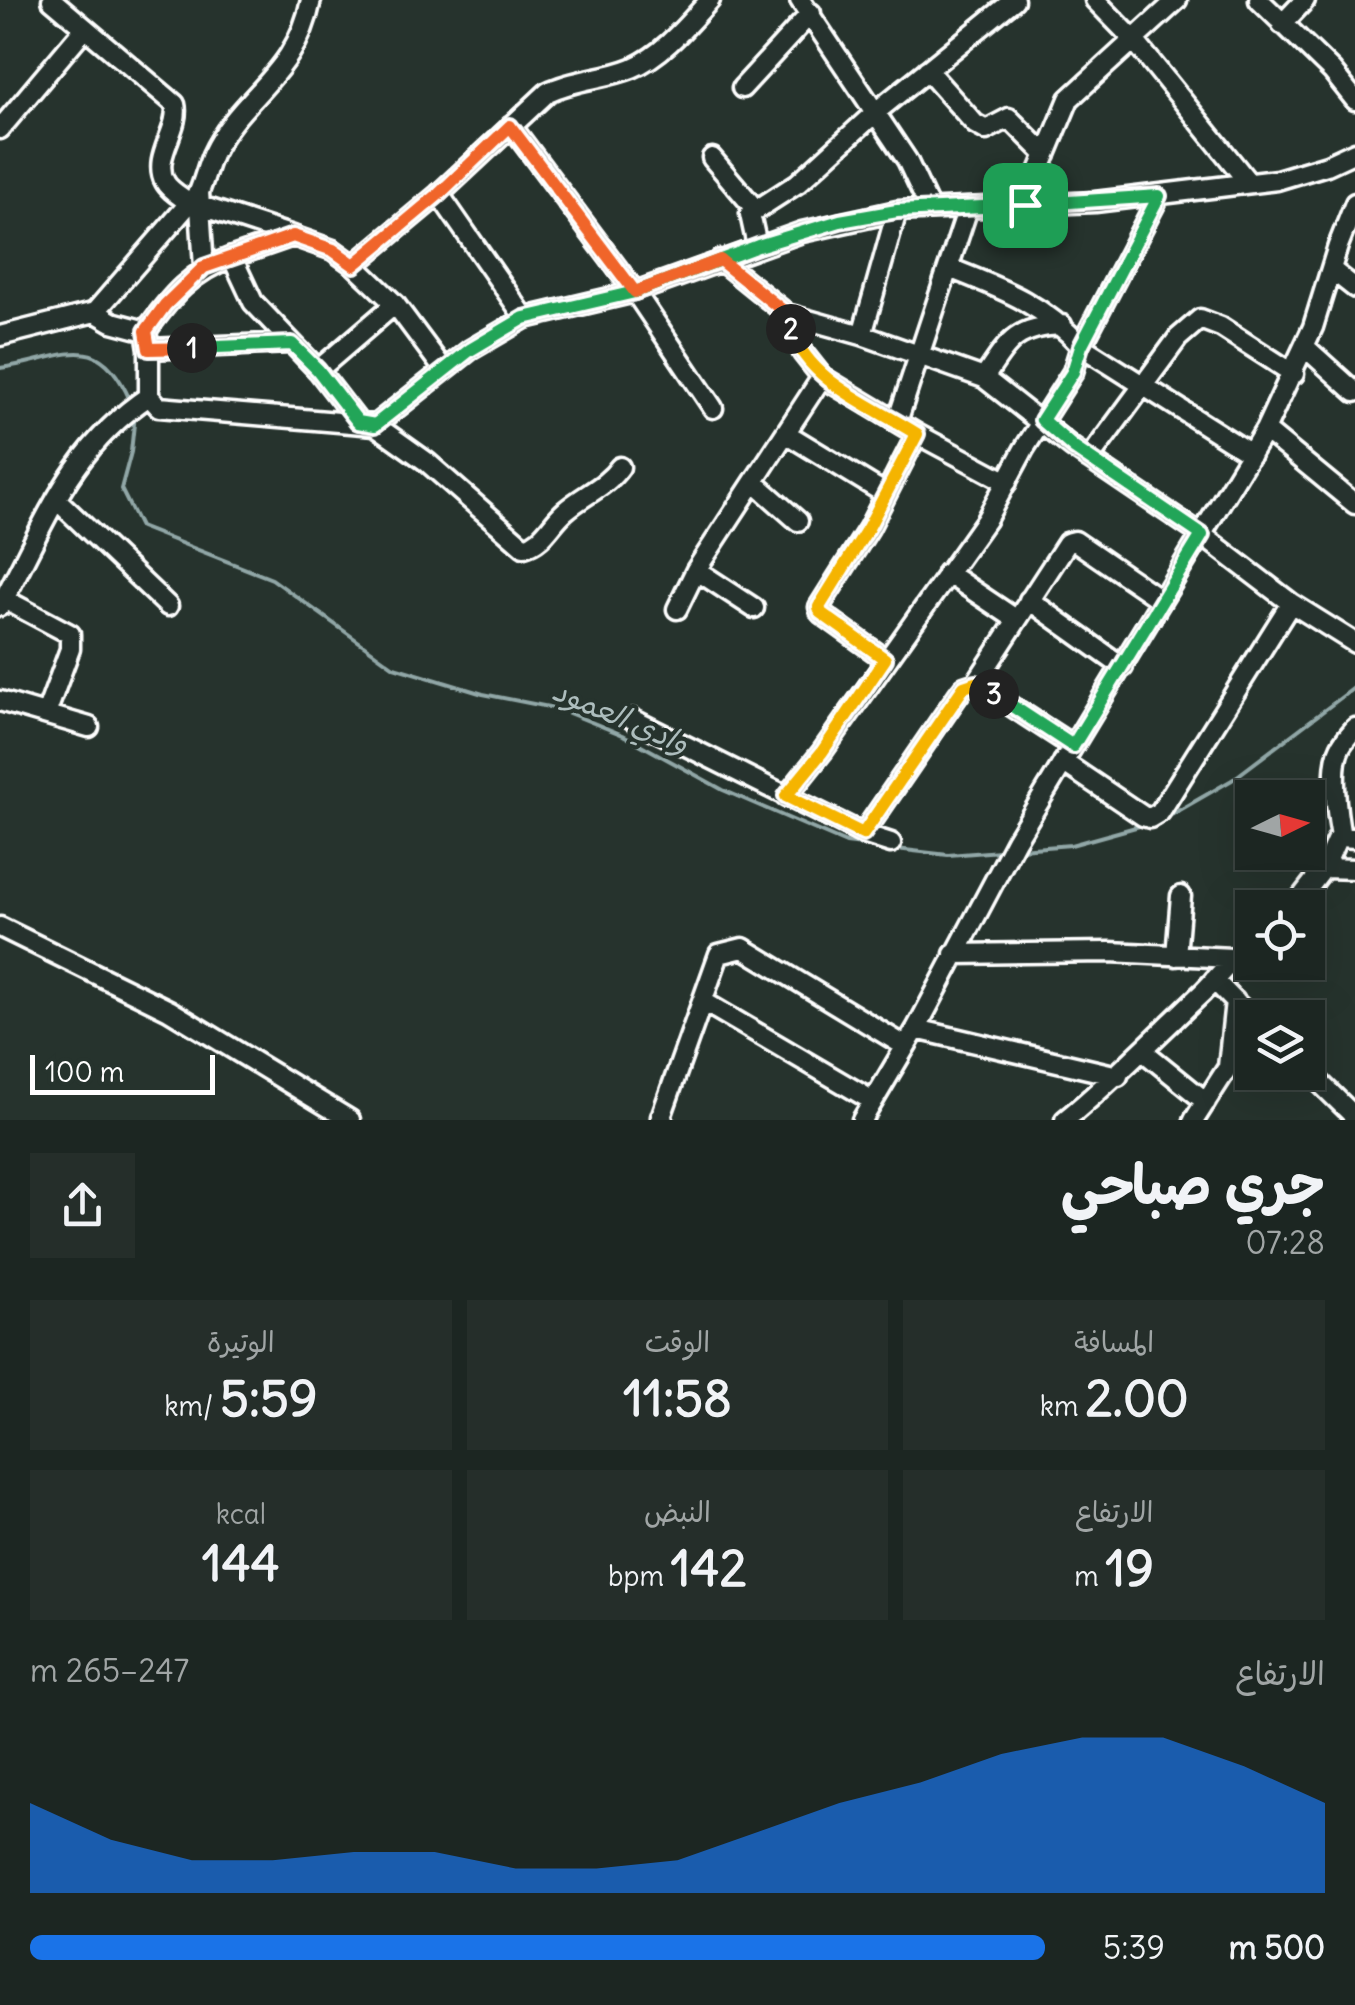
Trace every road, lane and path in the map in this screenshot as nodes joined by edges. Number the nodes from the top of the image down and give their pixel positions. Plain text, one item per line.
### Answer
1 (52, 0) edge
2 (311, 0) edge
3 (710, 0) edge
4 (1014, 0) edge
5 (1095, 0) edge
6 (1177, 0) edge
7 (1260, 0) edge
8 (1305, 0) edge
9 (806, 6) edge
10 (1282, 24) junction
11 (85, 28) junction
12 (1133, 39) junction
13 (927, 70) junction
14 (742, 88) dead end
15 (1354, 93) edge
16 (877, 111) junction
17 (510, 126) junction
18 (0, 130) edge
19 (1355, 152) edge
20 (1046, 155) junction
21 (712, 158) dead end
22 (1248, 182) junction
23 (439, 194) junction
24 (1159, 196) junction
25 (196, 200) junction
26 (1355, 202) edge
27 (1025, 205) junction
28 (930, 208) junction
29 (968, 208) junction
30 (756, 210) junction
31 (897, 211) junction
32 (293, 236) junction
33 (758, 246) junction
34 (232, 257) junction
35 (720, 260) junction
36 (354, 265) junction
37 (204, 267) junction
38 (949, 268) junction
39 (1332, 270) junction
40 (1355, 288) edge
41 (635, 292) junction
42 (395, 304) junction
43 (95, 312) junction
44 (787, 314) junction
45 (524, 318) junction
46 (1062, 325) junction
47 (862, 334) junction
48 (0, 336) edge
49 (147, 340) junction
50 (292, 344) junction
51 (1081, 346) junction
52 (1305, 348) junction
53 (918, 354) junction
54 (318, 370) junction
55 (444, 370) junction
56 (1294, 374) junction
57 (822, 377) junction
58 (984, 378) junction
59 (1143, 385) junction
60 (1355, 392) edge
61 (136, 404) junction
62 (712, 408) dead end
63 (1042, 420) junction
64 (897, 422) junction
65 (366, 423) junction
66 (1264, 430) junction
67 (787, 434) junction
68 (917, 434) junction
69 (1252, 454) junction
70 (1089, 459) junction
71 (620, 466) dead end
72 (755, 482) junction
73 (1007, 482) junction
74 (884, 494) junction
75 (56, 499) junction
76 (1355, 504) edge
77 (798, 522) dead end
78 (1202, 535) junction
79 (696, 570) junction
80 (947, 573) junction
81 (1029, 600) junction
82 (1160, 600) junction
83 (2, 603) edge
84 (1291, 603) junction
85 (168, 606) dead end
86 (754, 608) dead end
87 (677, 609) dead end
88 (1017, 620) junction
89 (1355, 643) edge
90 (885, 659) junction
91 (1123, 667) junction
92 (976, 683) junction
93 (0, 701) edge
94 (46, 714) junction
95 (632, 719) dead end
96 (89, 727) dead end
97 (1355, 728) edge
98 (1068, 754) junction
99 (786, 796) junction
100 (863, 834) junction
101 (1348, 838) edge
102 (891, 843) dead end
103 (1325, 866) edge
104 (1325, 868) edge
105 (1322, 870) edge
106 (1355, 870) edge
107 (1307, 890) edge
108 (1180, 896) dead end
109 (0, 927) edge
110 (954, 954) junction
111 (1176, 956) junction
112 (1235, 956) edge
113 (1232, 958) junction
114 (1214, 980) junction
115 (1235, 1001) edge
116 (704, 1002) junction
117 (1235, 1010) edge
118 (916, 1029) junction
119 (905, 1046) junction
120 (1143, 1051) junction
121 (1118, 1076) junction
122 (1325, 1088) edge
123 (873, 1101) junction
124 (1206, 1102) junction
125 (1355, 1117) edge
126 (350, 1120) edge
127 (663, 1120) edge
128 (862, 1120) edge
129 (1065, 1120) edge
130 (1194, 1120) edge

1 - 11 street
2 - 25 street
3 - 17 street
4 - 13 street
5 - 12 street
6 - 12 street
7 - 10 street
8 - 10 street
9 - 14 street
9 - 16 street
10 - 15 street
11 - 18 street
11 - 25 street
12 - 20 street
12 - 22 street
13 - 16 street
13 - 20 street
16 - 28 street
16 - 30 street
17 - 23 street
17 - 41 street
19 - 22 street
20 - 27 street
21 - 30 street
22 - 24 street
23 - 36 street
23 - 45 street
24 - 27 street
24 - 51 street
25 - 32 street
25 - 37 street
25 - 43 street
26 - 39 street
27 - 29 street
28 - 29 street
28 - 31 street
29 - 38 street
30 - 33 street
31 - 33 street
31 - 47 street
32 - 34 street
32 - 36 street
33 - 35 street
34 - 37 street
34 - 50 street
35 - 41 street
35 - 44 street
36 - 42 street
37 - 49 street
38 - 46 street
38 - 53 street
39 - 40 street
39 - 52 street
41 - 45 street
41 - 62 street
42 - 54 street
42 - 55 street
43 - 48 street
43 - 49 street
44 - 47 street
44 - 57 street
45 - 55 street
46 - 51 street
46 - 58 street
47 - 53 street
49 - 50 street
49 - 61 street
50 - 54 street
51 - 59 street
51 - 63 street
52 - 56 street
52 - 60 street
53 - 58 street
53 - 64 street
54 - 65 street
55 - 65 street
56 - 59 street
56 - 66 street
57 - 64 street
57 - 67 street
58 - 63 street
59 - 69 street
59 - 70 street
61 - 65 street
61 - 75 street
63 - 70 street
63 - 73 street
64 - 68 street
65 - 71 street
66 - 69 street
66 - 76 street
67 - 72 street
67 - 74 street
68 - 73 street
68 - 74 street
69 - 78 street
70 - 78 street
72 - 77 street
72 - 79 street
73 - 80 street
74 - 90 street
75 - 83 street
75 - 85 street
78 - 82 street
78 - 84 street
79 - 86 street
79 - 87 street
80 - 88 street
80 - 90 street
81 - 82 street
81 - 88 street
81 - 91 street
82 - 91 street
83 - 94 street
84 - 89 street
84 - 98 street
88 - 92 street
90 - 99 street
91 - 98 street
92 - 98 street
92 - 100 street
93 - 94 street
94 - 96 street
95 - 99 street
97 - 101 street
98 - 110 street
99 - 100 street
100 - 102 street
101 - 103 street
104 - 106 street
105 - 107 street
108 - 111 street
109 - 126 street
110 - 111 street
110 - 118 street
111 - 113 street
112 - 113 street
113 - 114 street
114 - 115 street
114 - 120 street
116 - 119 street
116 - 123 street
116 - 127 street
117 - 124 street
118 - 119 street
118 - 121 street
119 - 123 street
120 - 121 street
120 - 124 street
121 - 129 street
122 - 125 street
123 - 128 street
124 - 130 street

